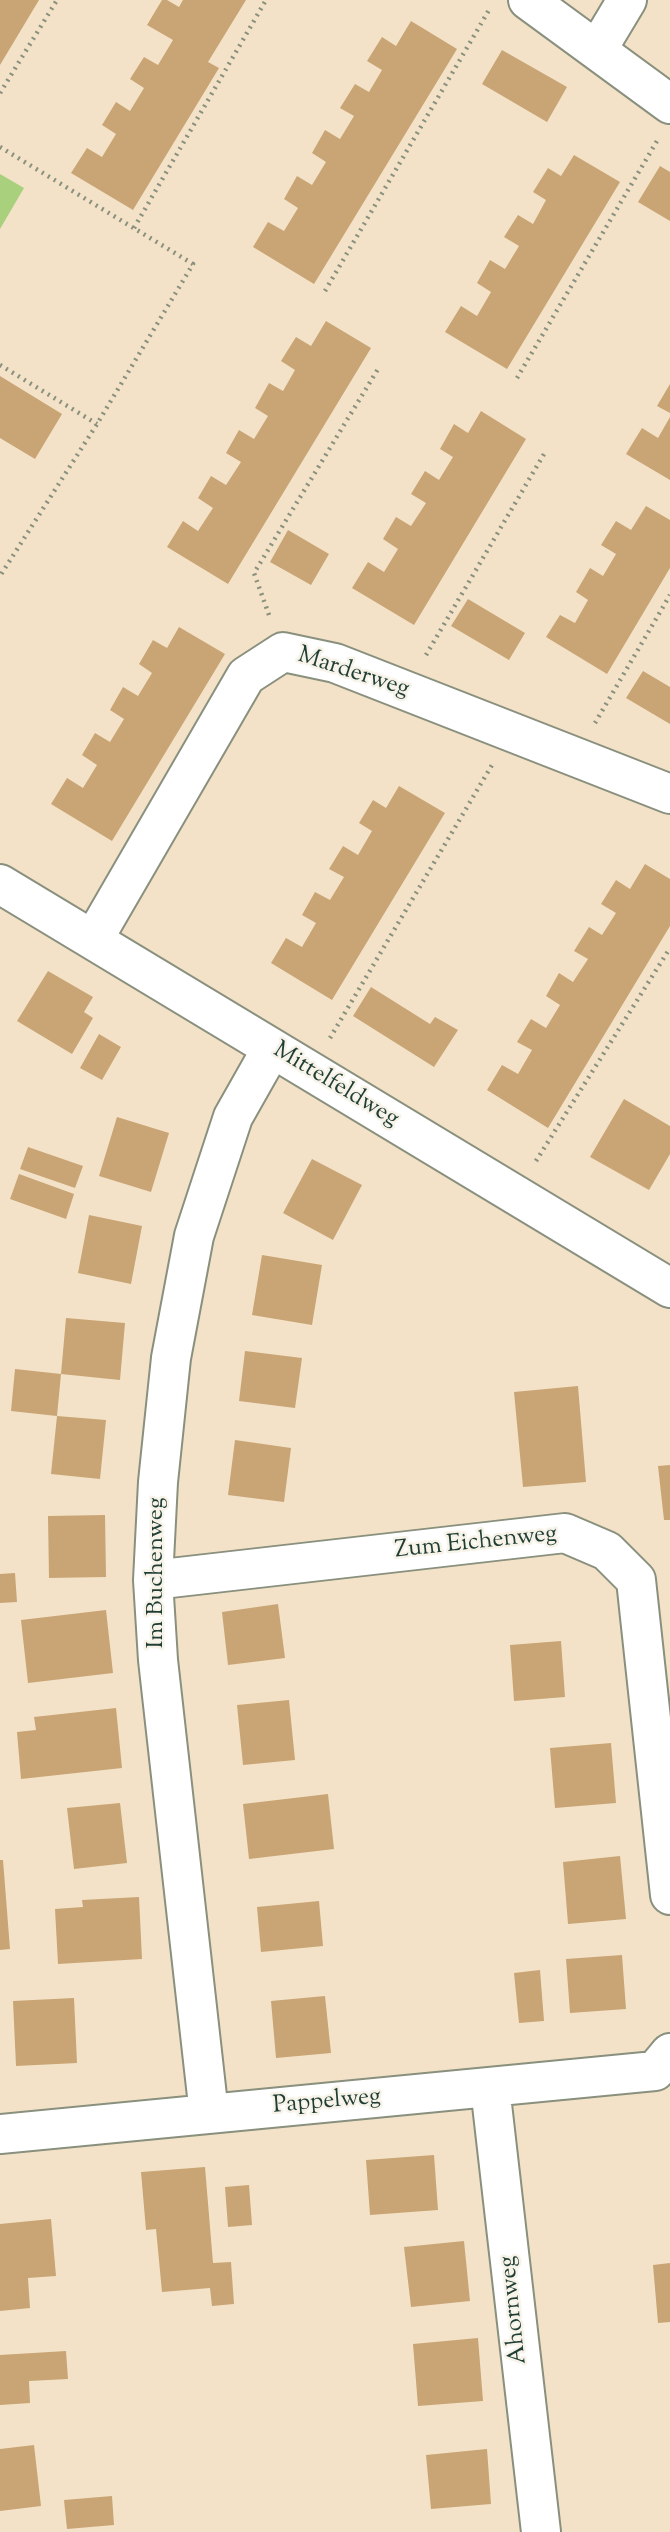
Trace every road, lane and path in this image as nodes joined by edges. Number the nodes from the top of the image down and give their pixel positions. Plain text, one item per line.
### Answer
1 (57, 0) edge
2 (266, 0) edge
3 (494, 0) edge
4 (528, 0) edge
5 (627, 0) edge
6 (597, 50) junction
7 (0, 93) edge
8 (667, 117) edge
9 (0, 146) edge
10 (134, 228) junction
11 (325, 291) dead end
12 (0, 365) edge
13 (377, 369) dead end
14 (517, 379) dead end
15 (97, 425) junction
16 (544, 454) dead end
17 (0, 576) edge
18 (670, 595) edge
19 (283, 652) junction
20 (406, 690) junction
21 (512, 731) junction
22 (576, 757) junction
23 (670, 794) edge
24 (0, 884) edge
25 (93, 940) junction
26 (670, 948) edge
27 (272, 1048) junction
28 (310, 1072) junction
29 (515, 1195) junction
30 (670, 1288) edge
31 (153, 1580) junction
32 (670, 1895) edge
33 (662, 2062) edge
34 (490, 2087) junction
35 (209, 2114) junction
36 (0, 2134) edge
37 (541, 2532) edge

1 - 7 path
2 - 10 path
3 - 11 path
4 - 6 street
5 - 6 street
6 - 8 street
8 - 14 path
9 - 10 path
10 - 15 path
12 - 15 path
13 - 19 path
15 - 17 path
16 - 20 path
18 - 22 path
19 - 20 street, Marderweg
19 - 25 street, Marderweg
20 - 21 street, Marderweg
21 - 22 street, Marderweg
21 - 28 path
22 - 23 street, Marderweg
24 - 25 street, Mittelfeldweg
25 - 27 street, Mittelfeldweg
26 - 29 path
27 - 28 street, Mittelfeldweg
27 - 31 street, Im Buchenweg
28 - 29 street, Mittelfeldweg
29 - 30 street, Mittelfeldweg
31 - 32 street, Zum Eichenweg
31 - 35 street, Im Buchenweg
33 - 34 street, Pappelweg
34 - 35 street, Pappelweg
34 - 37 street, Ahornweg
35 - 36 street, Pappelweg

